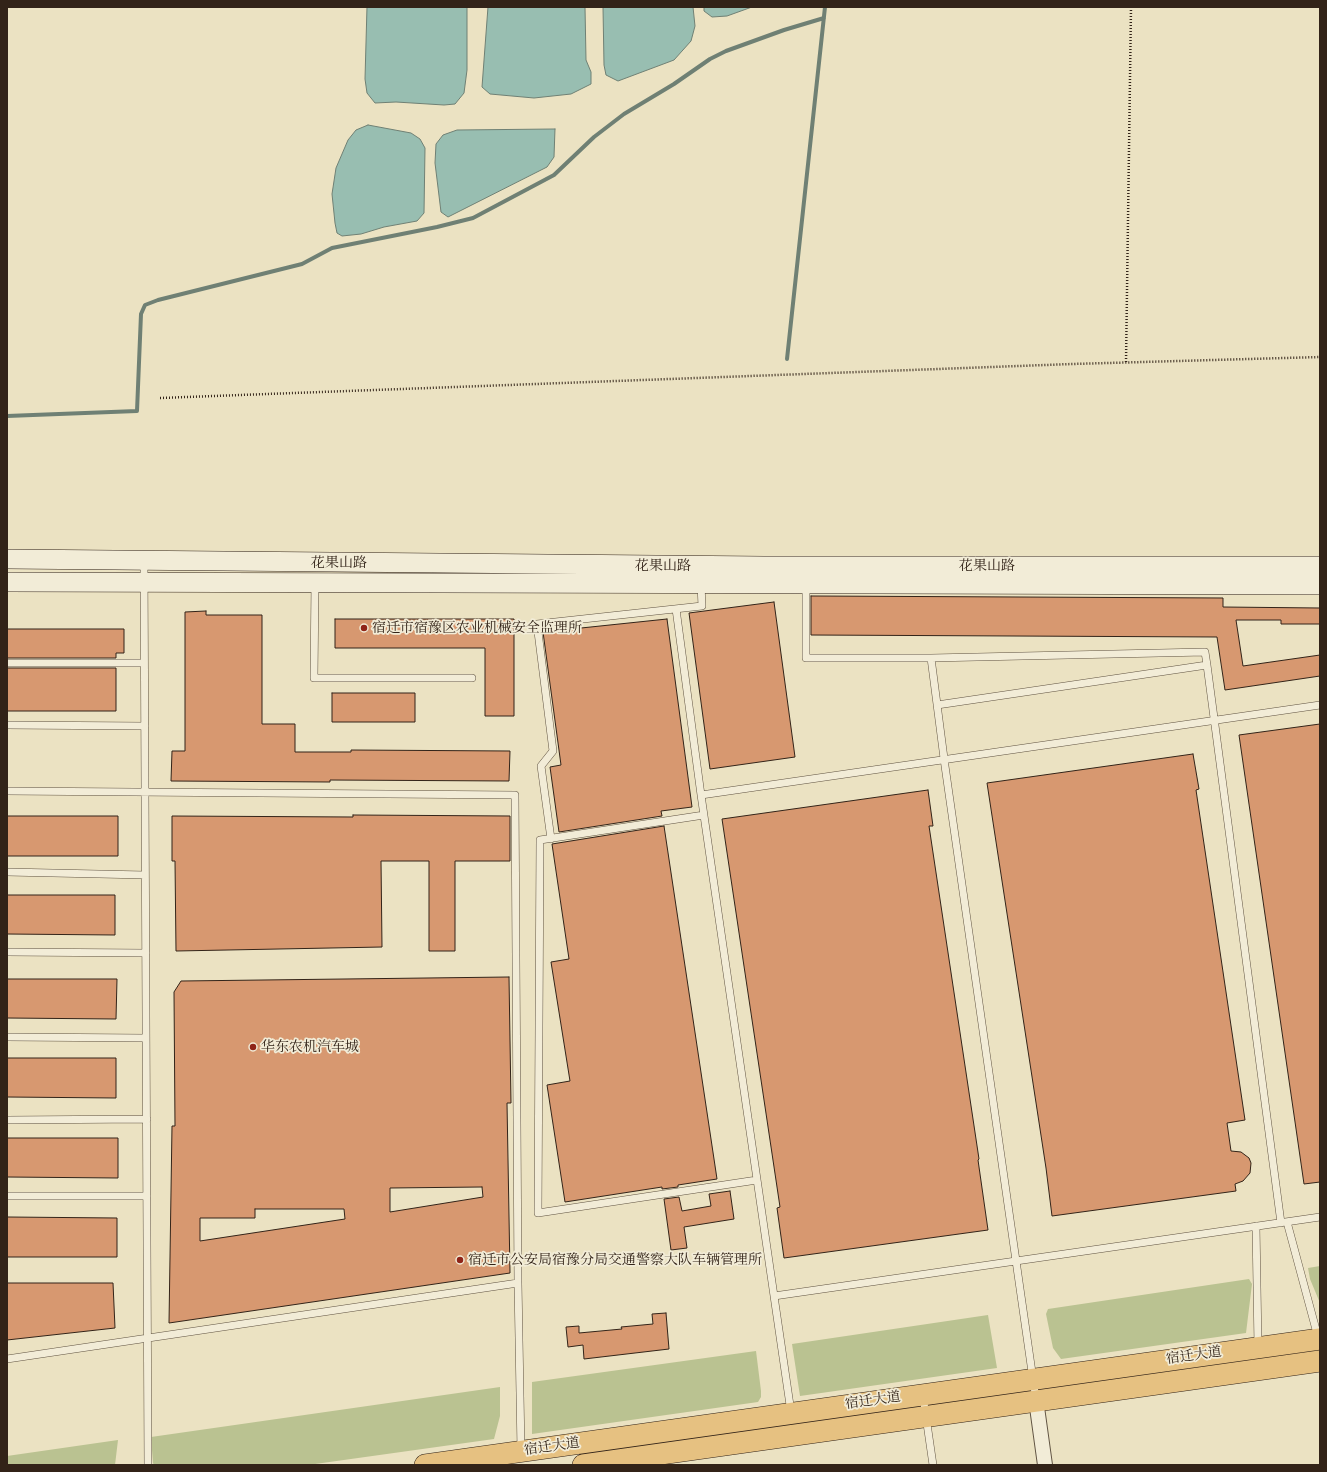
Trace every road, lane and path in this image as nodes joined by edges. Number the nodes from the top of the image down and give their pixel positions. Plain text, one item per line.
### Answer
1 (1131, 7) edge
2 (1320, 358) edge
3 (1126, 363) junction
4 (160, 398) dead end
5 (7, 559) edge
6 (144, 561) junction
7 (1320, 566) edge
8 (701, 575) junction
9 (806, 575) junction
10 (7, 582) edge
11 (144, 582) junction
12 (315, 582) junction
13 (1320, 585) edge
14 (676, 609) junction
15 (931, 658) junction
16 (7, 663) edge
17 (144, 663) junction
18 (1207, 665) junction
19 (472, 678) dead end
20 (937, 705) junction
21 (1320, 705) edge
22 (1215, 720) junction
23 (7, 725) edge
24 (145, 726) junction
25 (944, 759) junction
26 (7, 791) edge
27 (145, 792) junction
28 (701, 795) junction
29 (704, 815) junction
30 (551, 839) junction
31 (7, 872) edge
32 (146, 875) junction
33 (7, 952) edge
34 (146, 953) junction
35 (7, 1037) edge
36 (146, 1038) junction
37 (147, 1119) junction
38 (7, 1120) edge
39 (757, 1180) junction
40 (7, 1196) edge
41 (147, 1196) junction
42 (1320, 1217) edge
43 (1284, 1222) junction
44 (1256, 1226) junction
45 (1016, 1261) junction
46 (518, 1283) junction
47 (774, 1296) junction
48 (148, 1338) junction
49 (1319, 1339) edge
50 (1258, 1347) junction
51 (7, 1360) edge
52 (1320, 1361) edge
53 (1033, 1379) junction
54 (923, 1394) junction
55 (1036, 1400) junction
56 (791, 1412) junction
57 (926, 1416) junction
58 (522, 1451) junction
59 (148, 1465) edge
60 (425, 1465) edge
61 (583, 1465) edge
62 (933, 1465) edge
63 (1045, 1465) edge

1 - 3 path
2 - 3 path
3 - 4 path
5 - 6 street, 花果山路
6 - 8 street, 花果山路
6 - 11 lane
7 - 9 street, 花果山路
8 - 9 street, 花果山路
8 - 12 street, 花果山路
8 - 14 lane
9 - 13 street, 花果山路
9 - 15 lane
10 - 11 street, 花果山路
11 - 12 street, 花果山路
11 - 17 lane
12 - 19 lane
14 - 28 lane
14 - 30 lane
15 - 18 lane
15 - 20 lane
16 - 17 lane
17 - 24 lane
18 - 20 lane
18 - 22 lane
20 - 25 lane
21 - 22 lane
22 - 25 lane
22 - 43 lane
23 - 24 lane
24 - 27 lane
25 - 28 lane
25 - 45 lane
26 - 27 lane
27 - 32 lane
27 - 46 lane
28 - 29 lane
29 - 30 lane
29 - 39 lane
30 - 39 lane
31 - 32 lane
32 - 34 lane
33 - 34 lane
34 - 36 lane
35 - 36 lane
36 - 37 lane
37 - 38 lane
37 - 41 lane
39 - 47 lane
40 - 41 lane
41 - 48 lane
42 - 43 lane
43 - 44 lane
43 - 49 lane
44 - 45 lane
44 - 50 lane
45 - 47 lane
45 - 53 lane
46 - 48 lane
46 - 58 lane
47 - 56 lane
48 - 51 lane
48 - 59 lane
49 - 50 main road, 宿迁大道
50 - 53 main road, 宿迁大道
52 - 55 main road, 宿迁大道
53 - 54 main road, 宿迁大道
53 - 55 lane
54 - 56 main road, 宿迁大道
54 - 57 lane
55 - 57 main road, 宿迁大道
55 - 63 street
56 - 58 main road, 宿迁大道
57 - 61 main road, 宿迁大道
57 - 62 lane
58 - 60 main road, 宿迁大道

